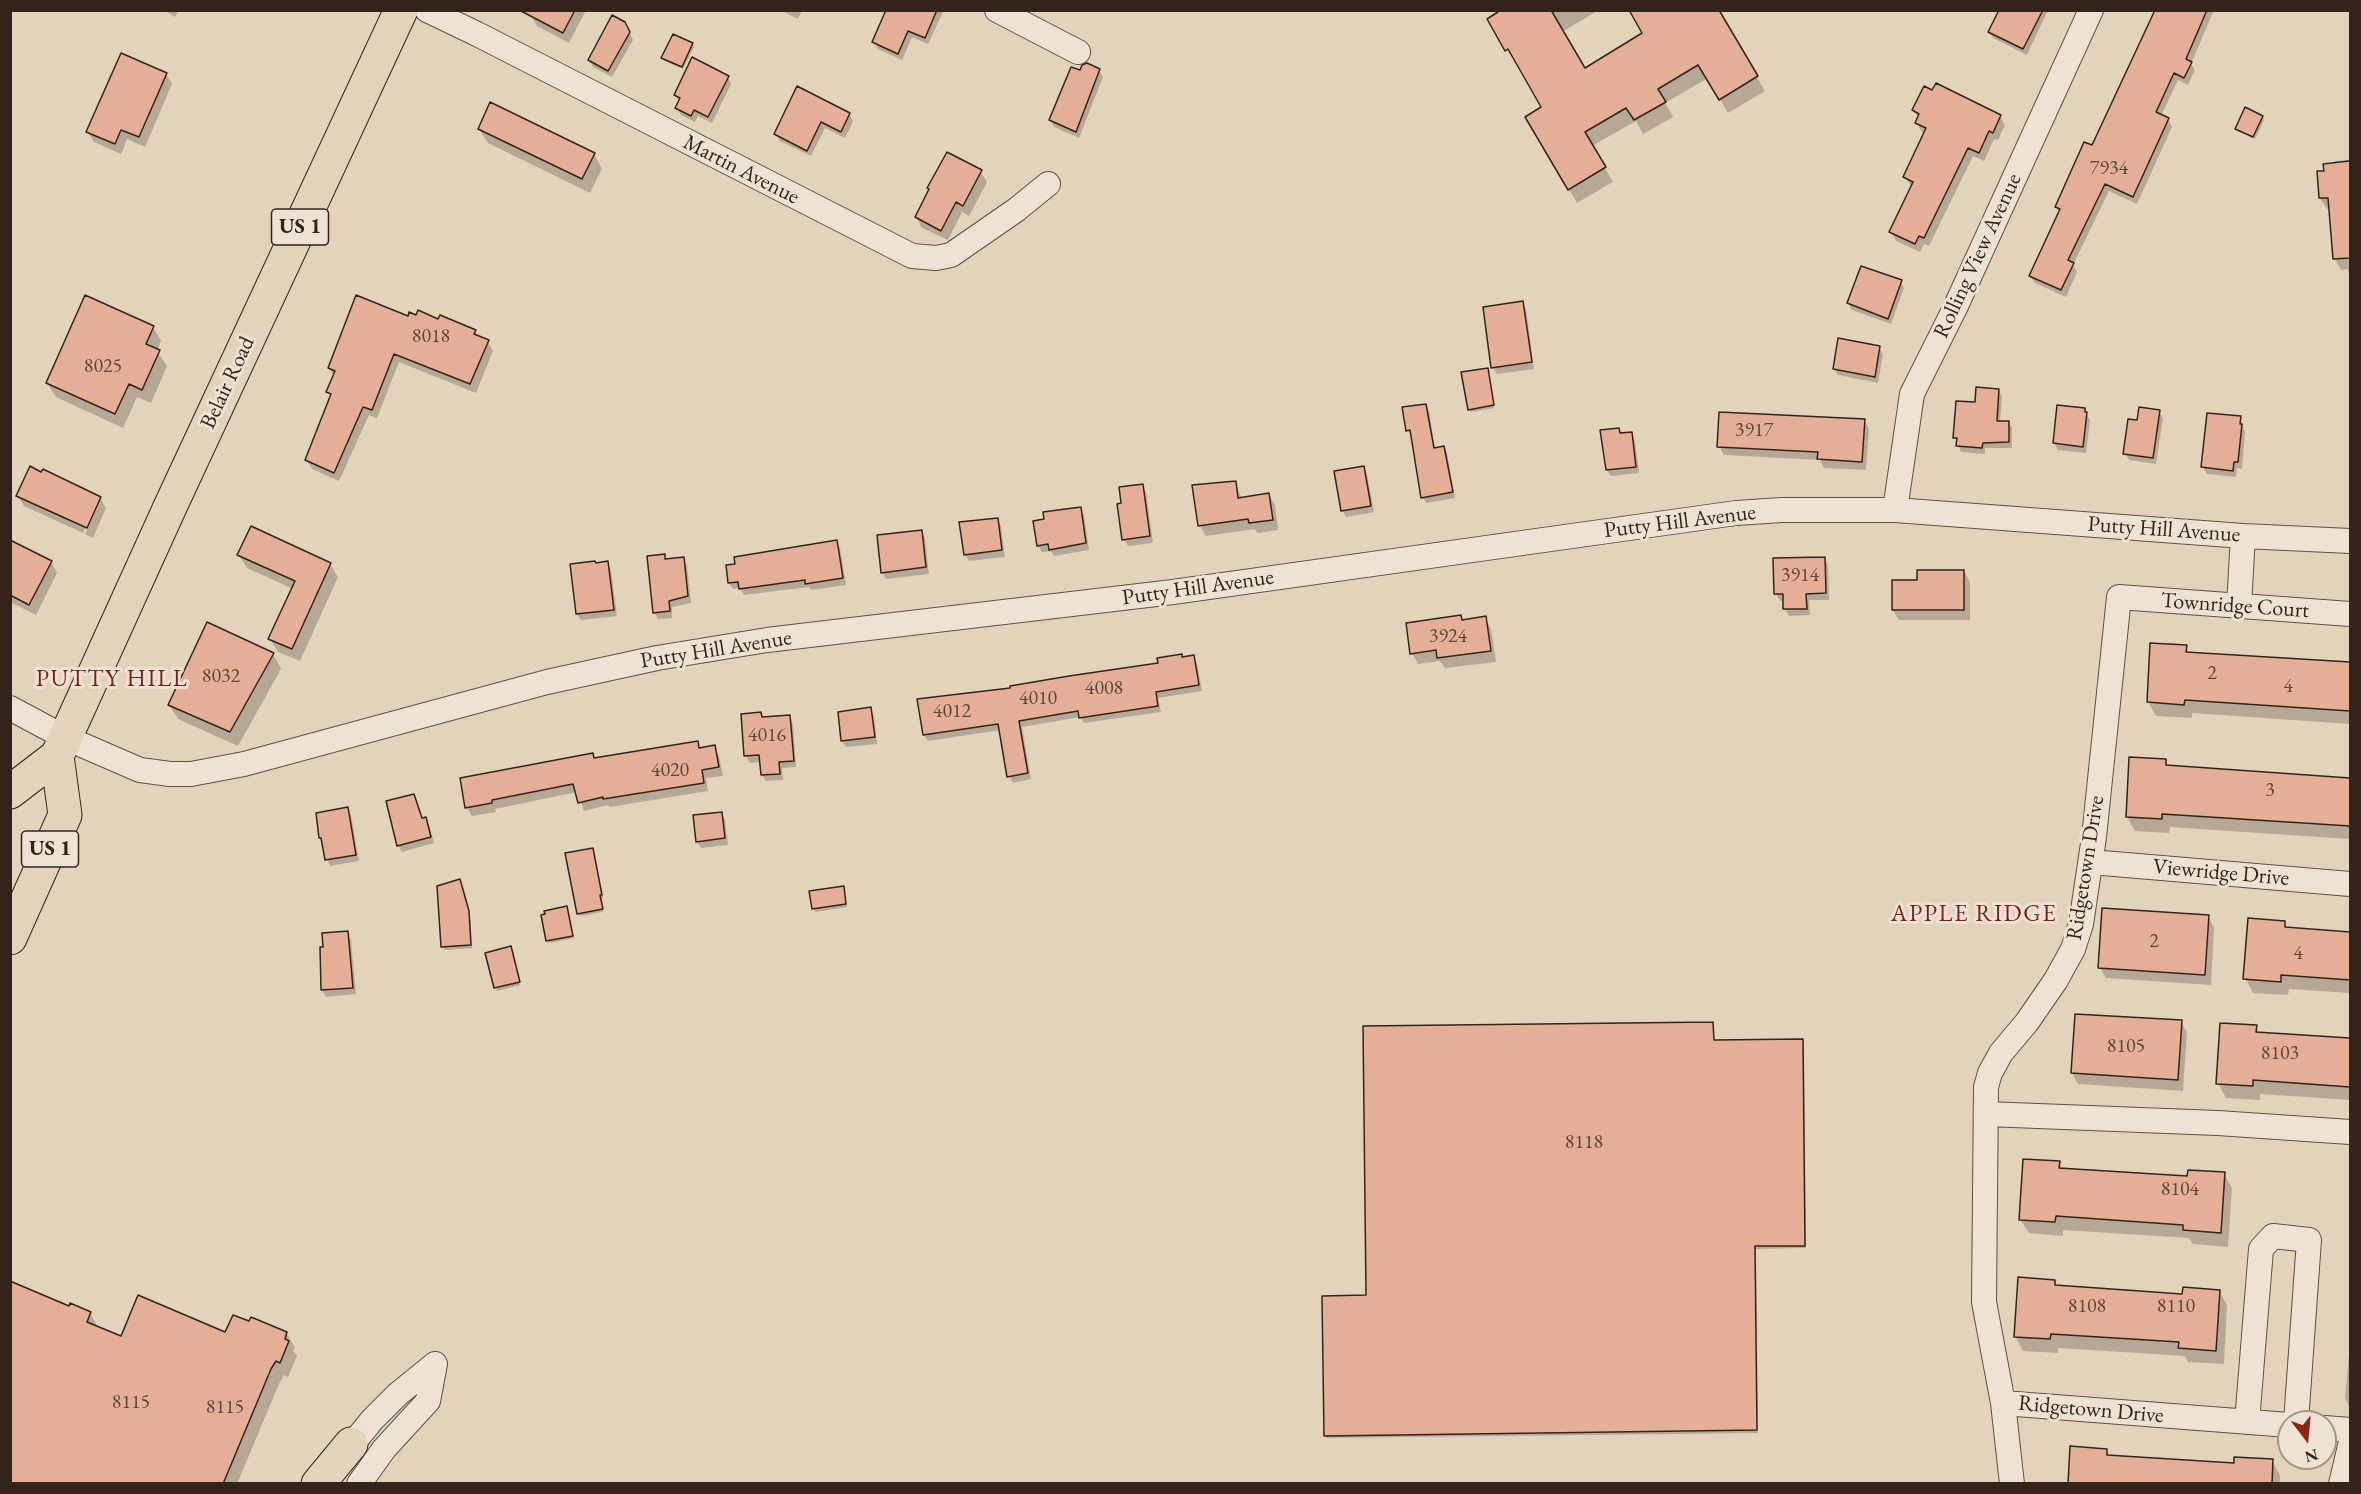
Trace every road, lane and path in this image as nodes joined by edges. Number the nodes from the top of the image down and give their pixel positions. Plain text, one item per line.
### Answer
1 (401, 10) edge
2 (427, 10) edge
3 (997, 10) edge
4 (2091, 10) edge
5 (1078, 52) dead end
6 (1048, 184) dead end
7 (1895, 510) junction
8 (2243, 536) junction
9 (2350, 541) edge
10 (2120, 597) joint
11 (2239, 606) junction
12 (2350, 614) edge
13 (10, 708) edge
14 (61, 747) junction
15 (10, 792) edge
16 (2091, 862) junction
17 (2350, 884) edge
18 (10, 938) edge
19 (1986, 1114) junction
20 (2350, 1132) edge
21 (2003, 1403) junction
22 (2297, 1410) edge
23 (2247, 1422) junction
24 (2277, 1424) edge
25 (351, 1444) junction
26 (2350, 1446) edge
27 (318, 1484) edge
28 (326, 1484) edge
29 (359, 1484) edge
30 (2012, 1484) edge
31 (2341, 1484) edge

1 - 14 highway, Belair Road / US 1
2 - 6 street, Martin Avenue
3 - 5 street
4 - 7 street, Rolling View Avenue
7 - 8 street, Putty Hill Avenue
7 - 14 street, Putty Hill Avenue
8 - 9 street, Putty Hill Avenue
8 - 11 street
10 - 11 street, Townridge Court
10 - 16 street, Ridgetown Drive
11 - 12 street, Townridge Court
13 - 14 street, Putty Hill Avenue
14 - 15 highway, Belair Road / US 1
14 - 18 highway, US 1
16 - 17 street, Viewridge Drive
16 - 19 street, Ridgetown Drive
19 - 20 street
19 - 21 street, Ridgetown Drive
21 - 23 street, Ridgetown Drive
21 - 30 street
22 - 23 street
23 - 24 street, Ridgetown Drive
25 - 27 highway
25 - 28 street
25 - 29 street
26 - 31 street

